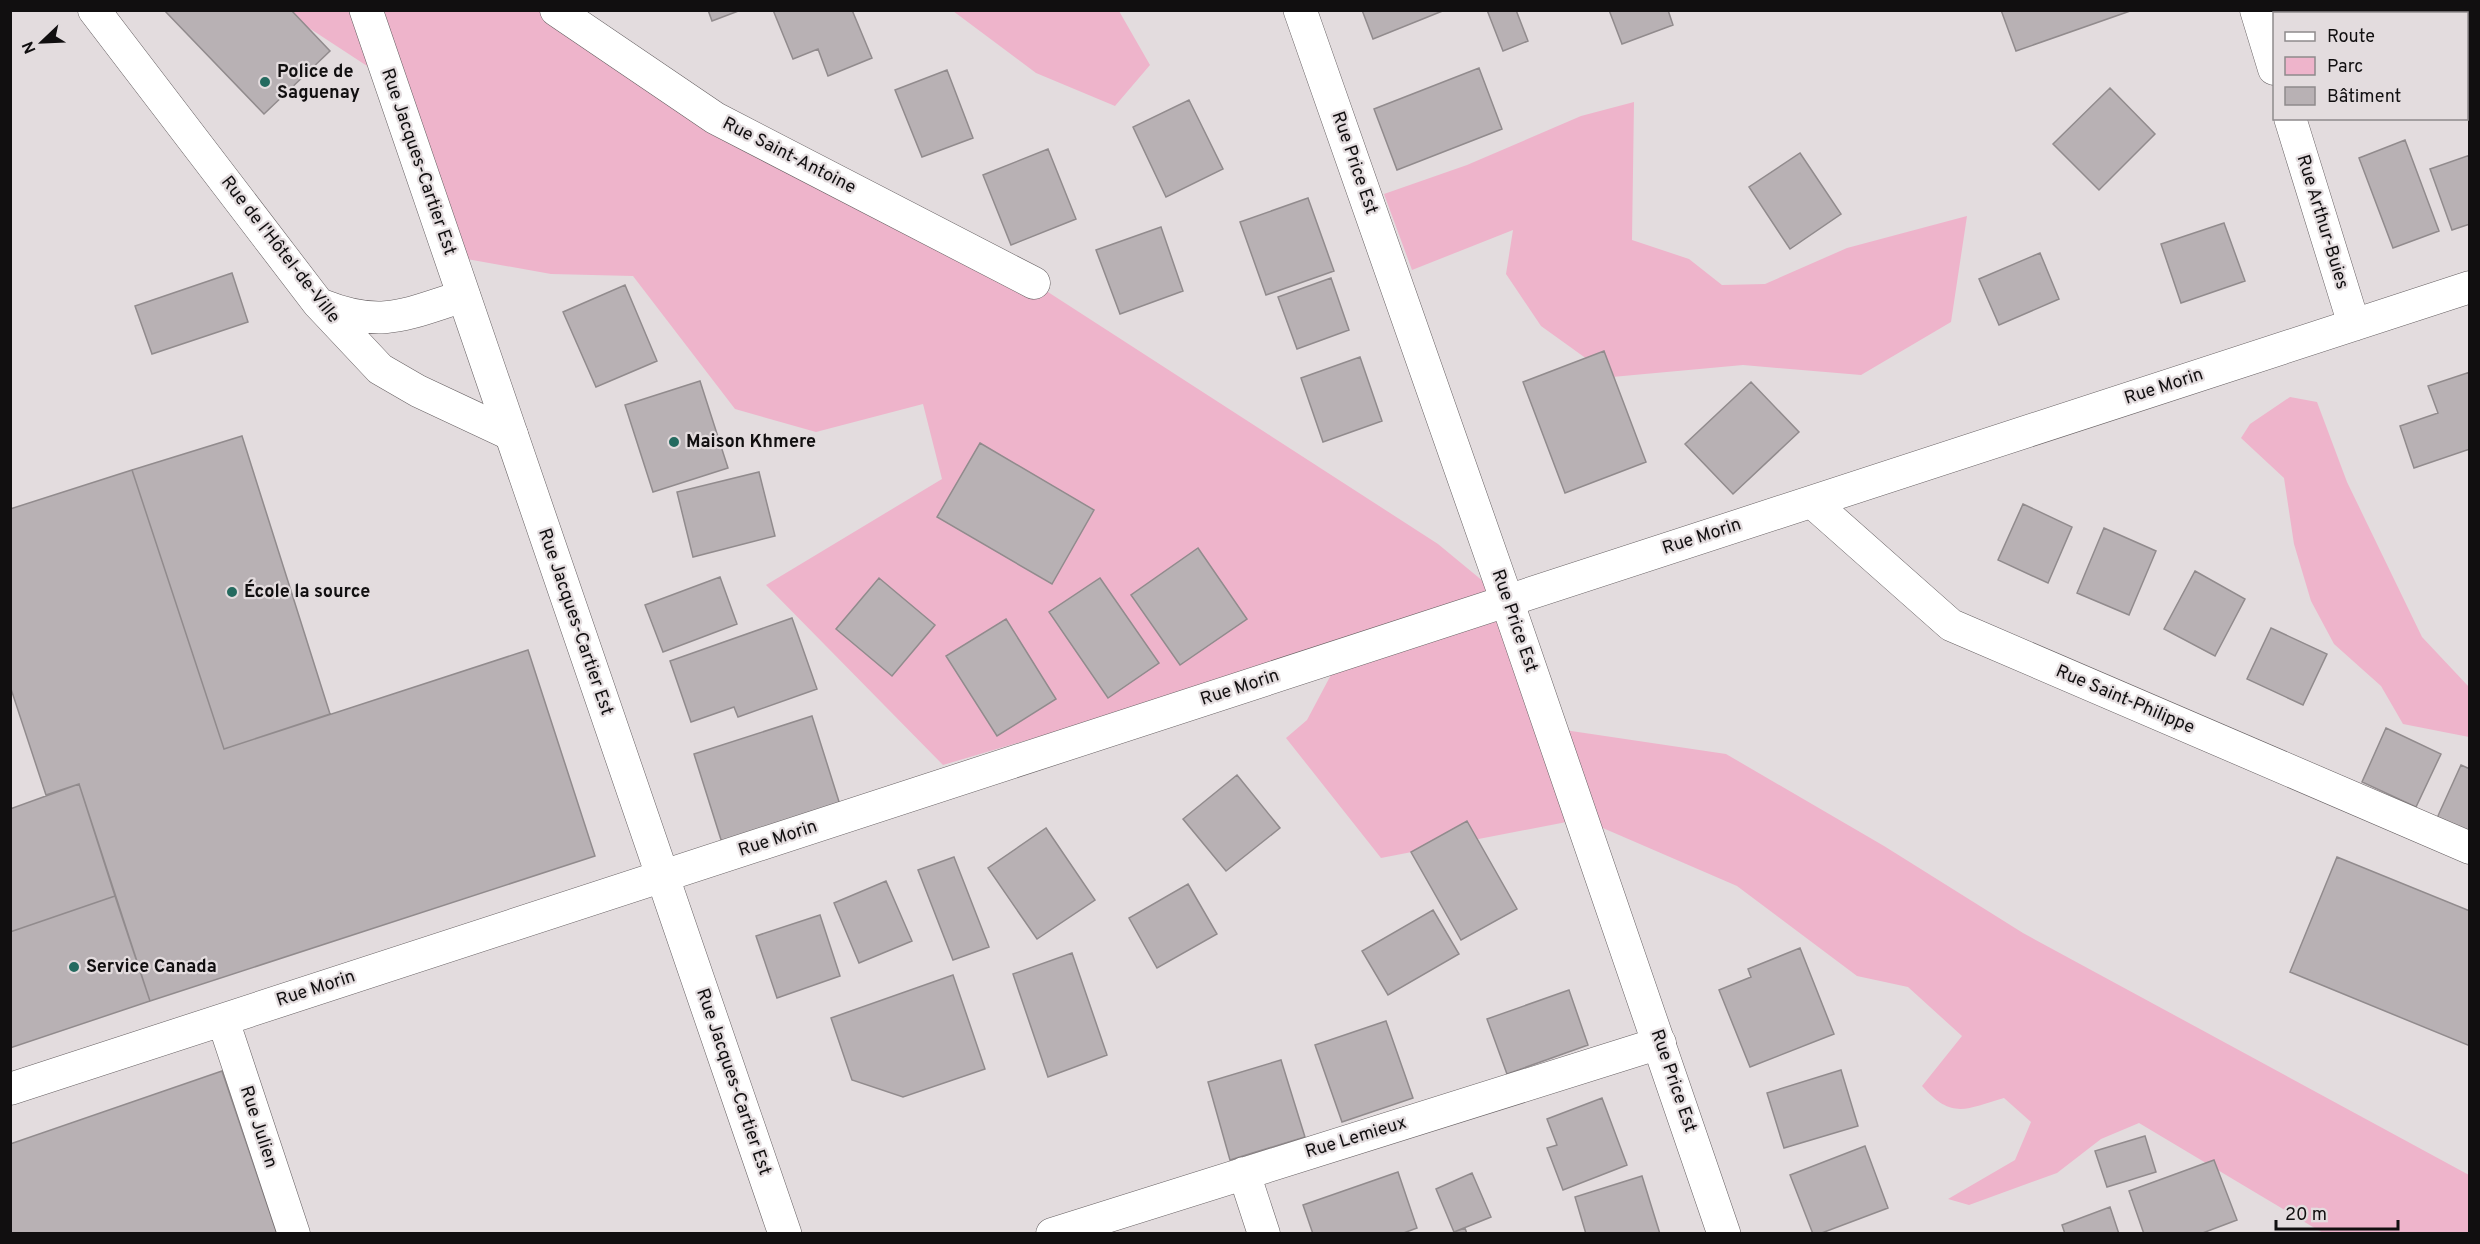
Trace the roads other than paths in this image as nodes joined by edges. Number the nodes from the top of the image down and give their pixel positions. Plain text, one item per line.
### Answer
1 (94, 10) edge
2 (366, 10) edge
3 (556, 10) edge
4 (1300, 10) edge
5 (2256, 10) edge
6 (2273, 66) edge
7 (2291, 120) edge
8 (1034, 283) dead end
9 (2469, 287) edge
10 (464, 296) junction
11 (318, 303) junction
12 (2354, 325) junction
13 (512, 435) junction
14 (1812, 502) junction
15 (1507, 601) junction
16 (2469, 848) edge
17 (663, 876) junction
18 (222, 1020) junction
19 (1660, 1043) junction
20 (10, 1089) edge
21 (1244, 1173) junction
22 (294, 1233) edge
23 (785, 1233) edge
24 (1052, 1233) edge
25 (1264, 1233) edge
26 (1724, 1233) edge

1 - 11 street, Rue de l'Hôtel-de-Ville
2 - 10 main road, Rue Jacques-Cartier Est
3 - 8 street, Rue Saint-Antoine
4 - 15 main road, Rue Price Est
5 - 6 street
7 - 12 street, Rue Arthur-Buies
9 - 12 street, Rue Morin
10 - 11 street
10 - 13 main road, Rue Jacques-Cartier Est
11 - 13 street, Rue de l'Hôtel-de-Ville
12 - 14 street, Rue Morin
13 - 17 main road, Rue Jacques-Cartier Est
14 - 15 street, Rue Morin
14 - 16 street, Rue Saint-Philippe
15 - 17 street, Rue Morin
15 - 19 main road, Rue Price Est
17 - 18 street, Rue Morin
17 - 23 main road, Rue Jacques-Cartier Est
18 - 20 street, Rue Morin
18 - 22 street, Rue Julien
19 - 21 street, Rue Lemieux
19 - 26 main road, Rue Price Est
21 - 24 street, Rue Lemieux
21 - 25 street

